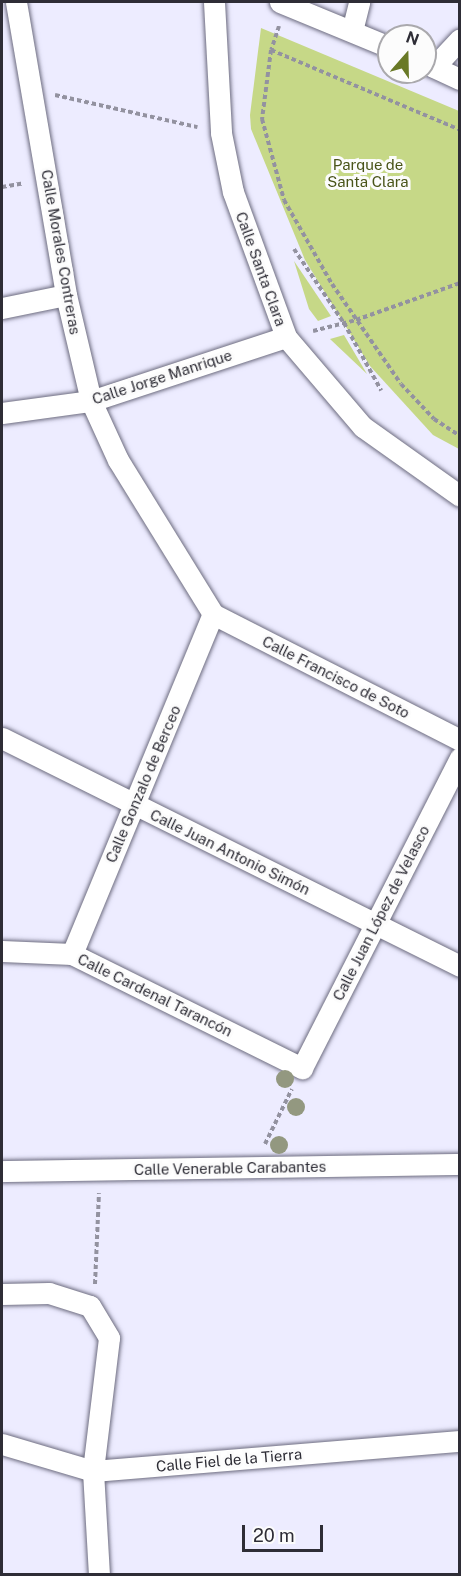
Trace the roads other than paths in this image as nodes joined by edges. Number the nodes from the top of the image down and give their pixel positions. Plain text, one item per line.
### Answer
1 (16, 2) edge
2 (214, 2) edge
3 (280, 2) edge
4 (359, 2) edge
5 (352, 31) junction
6 (459, 39) edge
7 (377, 42) edge
8 (437, 58) edge
9 (437, 69) edge
10 (459, 79) edge
11 (66, 295) junction
12 (2, 308) edge
13 (286, 337) junction
14 (91, 401) junction
15 (2, 413) edge
16 (459, 496) edge
17 (213, 614) junction
18 (2, 738) edge
19 (459, 740) edge
20 (459, 758) edge
21 (134, 804) junction
22 (375, 924) junction
23 (2, 951) edge
24 (72, 954) junction
25 (459, 966) edge
26 (302, 1068) joint
27 (459, 1164) edge
28 (2, 1171) edge
29 (2, 1294) edge
30 (459, 1441) edge
31 (2, 1444) edge
32 (93, 1471) junction
33 (99, 1575) edge

1 - 11 street, Calle Morales Contreras
2 - 13 street, Calle Santa Clara
3 - 5 street
4 - 5 street
5 - 7 street
6 - 8 street
9 - 10 street
11 - 12 street
11 - 14 street, Calle Morales Contreras
13 - 14 street, Calle Jorge Manrique
13 - 16 street, Calle Santa Clara
14 - 15 street, Calle Jorge Manrique
14 - 17 street, Calle Morales Contreras
17 - 19 street, Calle Francisco de Soto
17 - 21 street, Calle Gonzalo de Berceo
18 - 21 street, Calle Juan Antonio Simón
20 - 22 street, Calle Juan López de Velasco
21 - 22 street, Calle Juan Antonio Simón
21 - 24 street, Calle Gonzalo de Berceo
22 - 25 street, Calle Juan Antonio Simón
22 - 26 street, Calle Juan López de Velasco
23 - 24 street, Calle Cardenal Tarancón
24 - 26 street, Calle Cardenal Tarancón
27 - 28 street, Calle Venerable Carabantes
29 - 32 street
30 - 32 street, Calle Fiel de la Tierra
31 - 32 street, Calle Fiel de la Tierra
32 - 33 street

